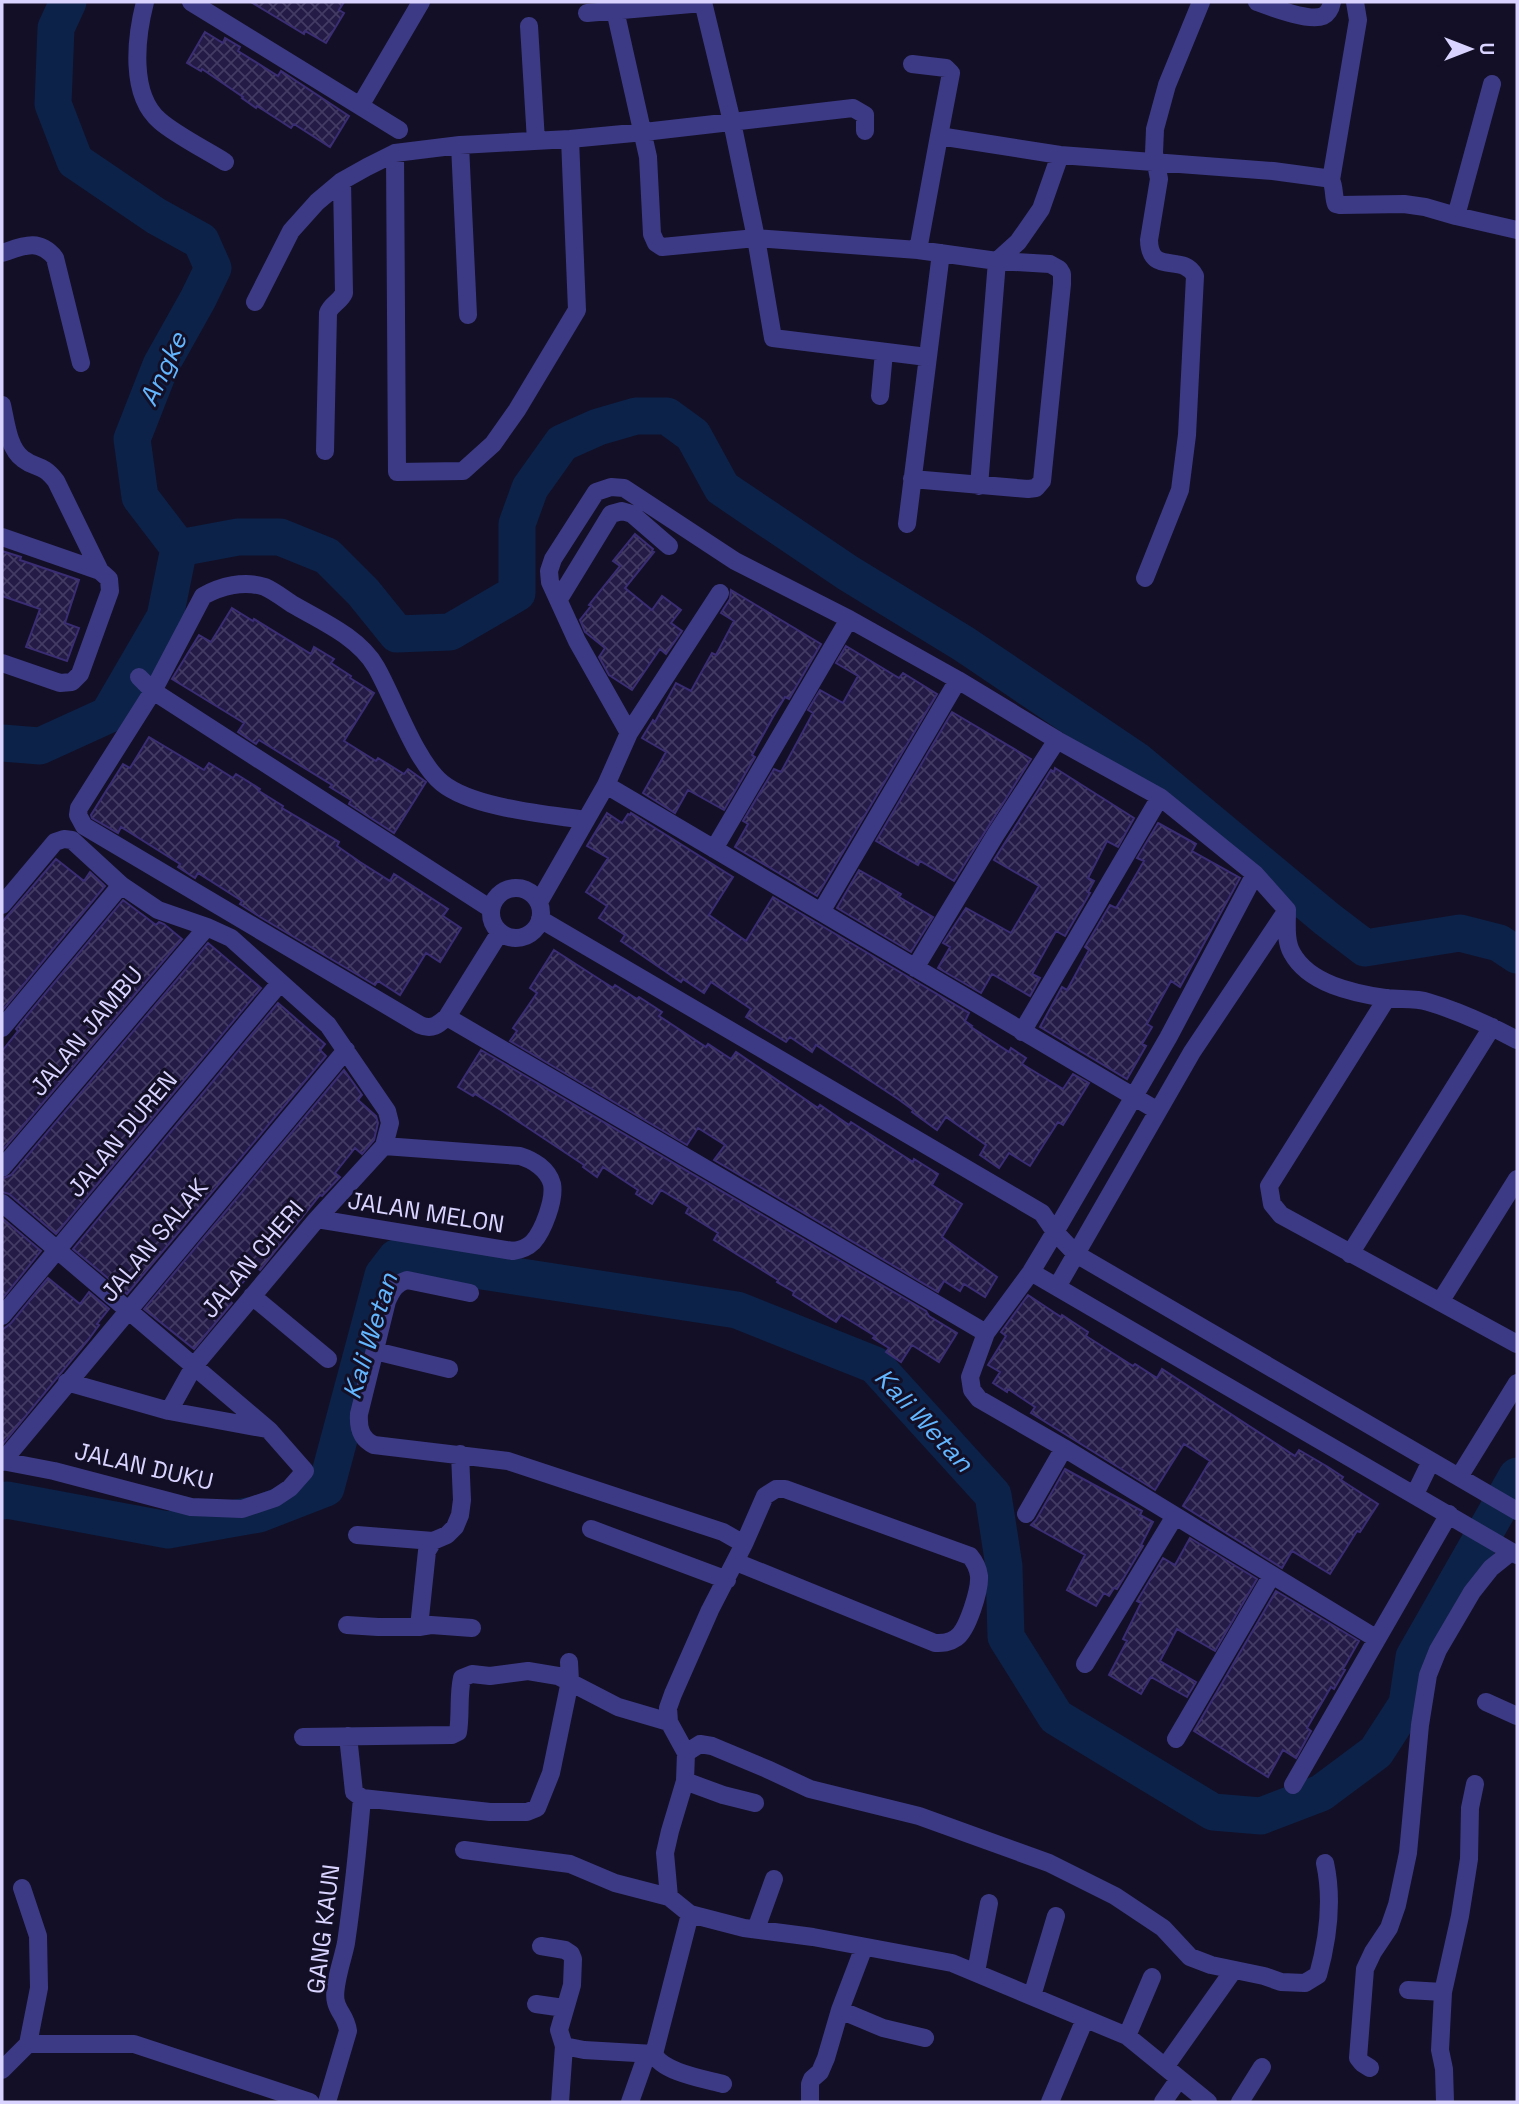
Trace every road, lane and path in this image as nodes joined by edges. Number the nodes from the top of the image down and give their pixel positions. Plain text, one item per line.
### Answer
1 (145, 2) edge
2 (191, 2) edge
3 (421, 2) edge
4 (703, 2) edge
5 (1201, 2) edge
6 (1256, 2) edge
7 (1332, 2) edge
8 (1355, 2) edge
9 (615, 10) junction
10 (587, 13) dead end
11 (529, 26) dead end
12 (912, 64) dead end
13 (1492, 84) dead end
14 (360, 106) junction
15 (732, 122) junction
16 (399, 130) dead end
17 (865, 131) dead end
18 (644, 132) junction
19 (939, 135) junction
20 (570, 139) junction
21 (536, 141) junction
22 (460, 145) junction
23 (395, 153) junction
24 (1060, 155) junction
25 (225, 162) dead end
26 (1157, 163) junction
27 (1331, 180) junction
28 (342, 181) junction
29 (1456, 216) junction
30 (1517, 230) edge
31 (756, 239) junction
32 (918, 250) junction
33 (2, 253) edge
34 (941, 253) junction
35 (997, 261) junction
36 (255, 302) dead end
37 (468, 315) dead end
38 (884, 352) junction
39 (927, 357) junction
40 (81, 363) dead end
41 (880, 396) dead end
42 (2, 405) edge
43 (325, 451) dead end
44 (912, 479) junction
45 (979, 486) junction
46 (907, 524) dead end
47 (2, 537) edge
48 (669, 546) dead end
49 (100, 572) junction
50 (1145, 578) dead end
51 (720, 593) dead end
52 (559, 599) junction
53 (849, 619) junction
54 (2, 663) edge
55 (139, 677) dead end
56 (958, 680) junction
57 (153, 691) junction
58 (629, 733) junction
59 (1057, 740) junction
60 (606, 785) junction
61 (1160, 797) junction
62 (585, 820) junction
63 (714, 849) junction
64 (1255, 874) junction
65 (121, 885) junction
66 (2, 905) edge
67 (491, 909) junction
68 (1287, 910) junction
69 (540, 911) junction
70 (821, 912) junction
71 (207, 927) junction
72 (500, 932) junction
73 (915, 968) junction
74 (280, 983) junction
75 (1387, 998) junction
76 (447, 1017) junction
77 (1492, 1027) junction
78 (2, 1028) edge
79 (1022, 1032) junction
80 (1517, 1040) edge
81 (346, 1050) junction
82 (1134, 1097) junction
83 (1158, 1111) junction
84 (384, 1146) junction
85 (2, 1168) edge
86 (1517, 1179) edge
87 (2, 1203) edge
88 (317, 1219) junction
89 (1055, 1232) junction
90 (57, 1250) junction
91 (1076, 1254) junction
92 (1350, 1254) junction
93 (1031, 1272) junction
94 (1057, 1287) junction
95 (470, 1293) dead end
96 (252, 1296) junction
97 (1440, 1302) junction
98 (127, 1310) junction
99 (2, 1317) edge
100 (986, 1333) junction
101 (1517, 1344) edge
102 (375, 1351) junction
103 (328, 1359) dead end
104 (194, 1366) junction
105 (449, 1369) dead end
106 (67, 1382) junction
107 (1517, 1383) edge
108 (169, 1411) junction
109 (269, 1430) junction
110 (1064, 1448) junction
111 (460, 1454) junction
112 (2, 1461) edge
113 (1431, 1461) junction
114 (1466, 1482) junction
115 (1415, 1494) junction
116 (1516, 1510) edge
117 (1026, 1514) dead end
118 (1175, 1516) junction
119 (1456, 1518) junction
120 (591, 1529) dead end
121 (356, 1535) dead end
122 (433, 1541) junction
123 (744, 1544) junction
124 (1509, 1550) edge
125 (736, 1562) junction
126 (1272, 1575) junction
127 (727, 1580) junction
128 (347, 1625) dead end
129 (419, 1627) junction
130 (472, 1629) dead end
131 (1377, 1639) junction
132 (569, 1662) dead end
133 (1085, 1664) dead end
134 (570, 1681) junction
135 (1486, 1702) dead end
136 (1517, 1716) edge
137 (668, 1722) junction
138 (348, 1736) junction
139 (303, 1737) dead end
140 (1176, 1739) dead end
141 (686, 1753) junction
142 (685, 1781) junction
143 (1475, 1784) dead end
144 (1293, 1785) dead end
145 (362, 1798) junction
146 (755, 1803) dead end
147 (464, 1850) dead end
148 (1325, 1863) dead end
149 (774, 1879) dead end
150 (22, 1888) dead end
151 (668, 1897) junction
152 (989, 1903) dead end
153 (690, 1914) junction
154 (1056, 1916) dead end
155 (756, 1929) junction
156 (541, 1946) dead end
157 (864, 1947) junction
158 (1233, 1971) junction
159 (976, 1972) junction
160 (1152, 1977) dead end
161 (1408, 1990) dead end
162 (1443, 1992) junction
163 (1032, 1996) junction
164 (536, 2004) dead end
165 (564, 2008) junction
166 (840, 2010) junction
167 (1085, 2019) junction
168 (1127, 2036) junction
169 (925, 2038) dead end
170 (28, 2044) junction
171 (564, 2046) junction
172 (650, 2054) junction
173 (5, 2064) edge
174 (1165, 2067) junction
175 (1262, 2067) dead end
176 (1370, 2067) dead end
177 (1180, 2079) junction
178 (723, 2084) dead end
179 (310, 2102) edge
180 (327, 2102) edge
181 (560, 2102) edge
182 (630, 2102) edge
183 (810, 2102) edge
184 (1050, 2102) edge
185 (1163, 2102) edge
186 (1208, 2102) edge
187 (1240, 2102) edge
188 (1445, 2102) edge

1 - 25 street
2 - 14 street
3 - 14 street
4 - 9 street
4 - 15 street
5 - 26 street
6 - 7 street
8 - 27 street
9 - 10 street
9 - 18 street
11 - 21 street
12 - 19 street
13 - 29 street
14 - 16 street
15 - 17 street
15 - 18 street
15 - 31 street
18 - 20 street
18 - 31 street
19 - 24 street
19 - 32 street
20 - 21 street
20 - 23 street
21 - 22 street
22 - 23 street
22 - 37 street
23 - 28 street
24 - 26 street
24 - 35 street
26 - 27 street
26 - 50 street
27 - 29 street
28 - 36 street
28 - 43 street
29 - 30 street
31 - 32 street
31 - 38 street
32 - 34 street
33 - 40 street
34 - 35 street
34 - 39 street
35 - 45 street
35 - 45 street
38 - 39 street
38 - 41 street
39 - 44 street
42 - 49 street
44 - 45 street
44 - 46 street
47 - 49 street
48 - 52 street
49 - 54 street
51 - 58 street
52 - 53 street
52 - 58 street
53 - 56 street
53 - 63 street
55 - 57 street
56 - 59 street
56 - 70 street
57 - 62 street
57 - 67 street
57 - 76 street
58 - 60 street
59 - 61 street
59 - 73 street
60 - 62 street
60 - 63 street
61 - 64 street
61 - 79 street
62 - 69 street
63 - 70 street
64 - 68 street
64 - 82 street
65 - 66 street
65 - 71 street
65 - 78 street
67 - 69 street
67 - 72 street
68 - 75 street
68 - 83 street
69 - 72 street
69 - 89 street
70 - 73 street
71 - 74 street
71 - 85 street, JALAN JAMBU
72 - 76 street
73 - 79 street
74 - 81 street
74 - 90 street, JALAN DUREN
75 - 77 street
75 - 92 street
76 - 100 street
77 - 80 street
77 - 92 street
79 - 82 street
81 - 84 street
81 - 98 street, JALAN SALAK
82 - 83 street
82 - 89 street
83 - 91 street
84 - 88 street, JALAN CHERI
84 - 88 street, JALAN MELON
86 - 97 street
87 - 90 street
88 - 96 street, JALAN CHERI
89 - 91 street
89 - 93 street
90 - 98 street
90 - 99 street, JALAN DUREN
91 - 94 street
91 - 113 street
92 - 97 street
93 - 94 street
93 - 100 street
94 - 115 street
95 - 102 street
96 - 103 street
96 - 104 street, JALAN CHERI
97 - 101 street
98 - 104 street
98 - 106 street, JALAN SALAK
100 - 110 street
102 - 105 street
102 - 111 street
104 - 108 street, JALAN CHERI
104 - 109 street
106 - 108 street
106 - 112 street, JALAN SALAK
107 - 114 street
108 - 109 street
109 - 112 street, JALAN DUKU
110 - 117 street
110 - 118 street
111 - 122 street
111 - 123 street
113 - 114 street
113 - 115 street
114 - 116 street
115 - 119 street
118 - 126 street
118 - 133 street
119 - 124 street
119 - 131 street
120 - 127 street
121 - 122 street
122 - 129 street
123 - 125 street
123 - 125 street
124 - 176 street
125 - 127 street
126 - 131 street
126 - 140 street
127 - 137 street
128 - 129 street
129 - 130 street
131 - 144 street
132 - 134 street
134 - 137 street
134 - 138 street
134 - 145 street
135 - 136 street
137 - 141 street
138 - 139 street
138 - 145 street
141 - 142 street
141 - 158 street
142 - 146 street
142 - 151 street
143 - 162 street
145 - 180 street, GANG KAUN
147 - 151 street
148 - 158 street
149 - 155 street
150 - 170 street
151 - 153 street
152 - 159 street
153 - 155 street
153 - 172 street
154 - 163 street
155 - 157 street
156 - 165 street
157 - 159 street
157 - 166 street
158 - 174 street
159 - 163 street
160 - 168 street
161 - 162 street
162 - 188 street
163 - 167 street
164 - 165 street
165 - 171 street
166 - 169 street
166 - 183 street
167 - 168 street
167 - 184 street
168 - 174 street
170 - 173 street
170 - 179 street
171 - 172 street
171 - 181 street
172 - 178 street
172 - 182 street
174 - 177 street
175 - 187 street
177 - 185 street
177 - 186 street

